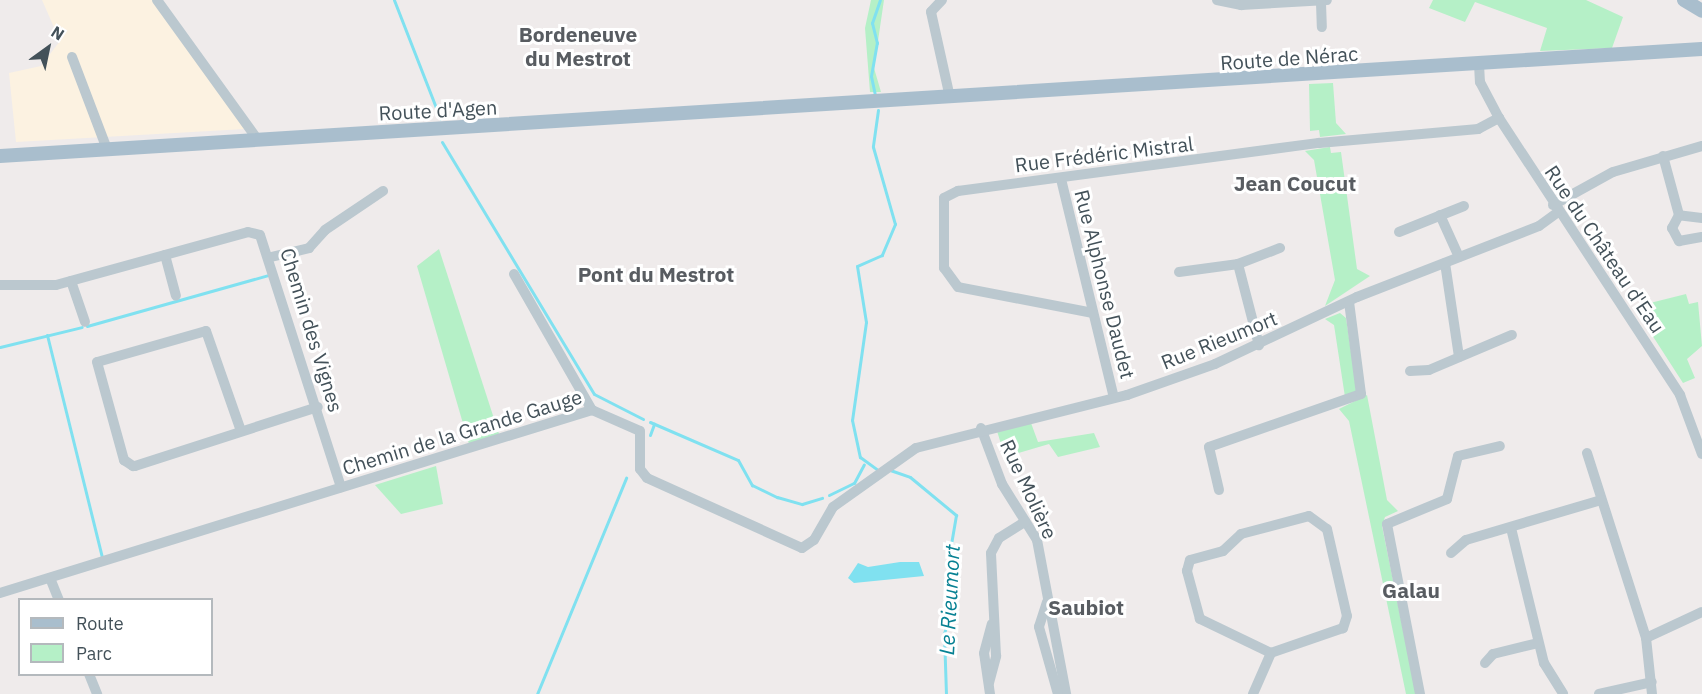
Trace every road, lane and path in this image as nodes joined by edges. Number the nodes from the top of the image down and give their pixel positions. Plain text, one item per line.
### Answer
1 (157, 0) edge
2 (942, 0) edge
3 (1217, 0) edge
4 (1684, 0) edge
5 (1324, 1) edge
6 (1700, 10) edge
7 (1322, 27) dead end
8 (1702, 49) edge
9 (72, 57) dead end
10 (1479, 64) junction
11 (950, 98) junction
12 (878, 102) joint
13 (1499, 118) junction
14 (258, 140) junction
15 (1702, 146) edge
16 (107, 150) junction
17 (0, 156) edge
18 (1663, 156) junction
19 (1060, 179) junction
20 (383, 191) dead end
21 (1464, 206) dead end
22 (1555, 209) junction
23 (1440, 215) junction
24 (1679, 215) junction
25 (1702, 218) edge
26 (1399, 232) dead end
27 (1702, 237) edge
28 (1280, 248) dead end
29 (165, 255) junction
30 (272, 257) junction
31 (1459, 257) junction
32 (1445, 263) junction
33 (1238, 264) junction
34 (1179, 272) dead end
35 (514, 274) dead end
36 (71, 281) junction
37 (0, 285) edge
38 (176, 296) dead end
39 (1348, 302) junction
40 (1093, 313) junction
41 (84, 322) dead end
42 (1512, 335) dead end
43 (1259, 345) junction
44 (1459, 357) junction
45 (1410, 371) dead end
46 (1114, 398) junction
47 (318, 406) junction
48 (592, 411) junction
49 (981, 428) junction
50 (241, 431) junction
51 (1500, 446) dead end
52 (1587, 453) dead end
53 (1702, 454) edge
54 (885, 470) joint
55 (341, 487) junction
56 (1219, 490) dead end
57 (1601, 500) junction
58 (1025, 522) junction
59 (1511, 528) junction
60 (1451, 553) dead end
61 (50, 578) junction
62 (1, 589) edge
63 (57, 598) edge
64 (1047, 602) junction
65 (1702, 612) edge
66 (1646, 638) junction
67 (1538, 643) junction
68 (1270, 652) junction
69 (1485, 663) dead end
70 (89, 676) edge
71 (1652, 682) junction
72 (989, 688) edge
73 (97, 694) edge
74 (1058, 694) edge
75 (1066, 694) edge
76 (1253, 694) edge
77 (1420, 694) edge
78 (1563, 694) edge
79 (1599, 694) edge
80 (1652, 694) edge

1 - 14 street
2 - 11 street
3 - 5 street
4 - 6 main road
5 - 7 street
8 - 10 main road, Route de Nérac
9 - 16 street
10 - 11 main road, Route de Nérac
10 - 13 street, Rue du Château d'Eau
11 - 12 main road, Route de Nérac
12 - 14 main road, Route d'Agen
13 - 19 street, Rue Frédéric Mistral
13 - 22 street, Rue du Château d'Eau
14 - 16 main road, Route d'Agen
15 - 18 street, Rue Rieumort
16 - 17 main road, Route d'Agen
18 - 22 street, Rue Rieumort
18 - 24 street
19 - 40 street, Rue Alphonse Daudet
19 - 40 street, Rue Frédéric Mistral
20 - 30 street
21 - 23 street
22 - 31 street, Rue Rieumort
22 - 53 street, Rue du Château d'Eau
23 - 26 street
23 - 31 street
24 - 25 street
24 - 27 street
28 - 33 street
29 - 30 street, Chemin des Vignes
29 - 36 street, Chemin des Vignes
29 - 38 street
30 - 47 street, Chemin des Vignes
31 - 32 street, Rue Rieumort
32 - 39 street, Rue Rieumort
32 - 44 street
33 - 34 street
33 - 43 street
35 - 48 street
36 - 37 street, Chemin des Vignes
36 - 41 street
39 - 43 street, Rue Rieumort
39 - 56 street
40 - 46 street, Rue Alphonse Daudet
42 - 44 street
43 - 46 street, Rue Rieumort
44 - 45 street
46 - 49 street, Rue Rieumort
47 - 50 street
47 - 55 street, Chemin des Vignes
48 - 54 street, Chemin de la Grande Gauge
48 - 55 street, Chemin de la Grande Gauge
49 - 54 street, Rue Rieumort
49 - 58 street, Rue Molière
50 - 50 street
51 - 77 street
52 - 57 street
55 - 61 street, Chemin de la Grande Gauge
57 - 59 street
57 - 66 street
58 - 64 street, Rue Molière
58 - 72 street
59 - 60 street
59 - 67 street
61 - 62 street, Chemin de la Grande Gauge
61 - 63 street
64 - 74 street, Rue Molière
64 - 75 street, Rue Molière
65 - 66 street
66 - 71 street
67 - 69 street
67 - 78 street
68 - 68 street
68 - 76 street
70 - 73 street
71 - 79 street
71 - 80 street

